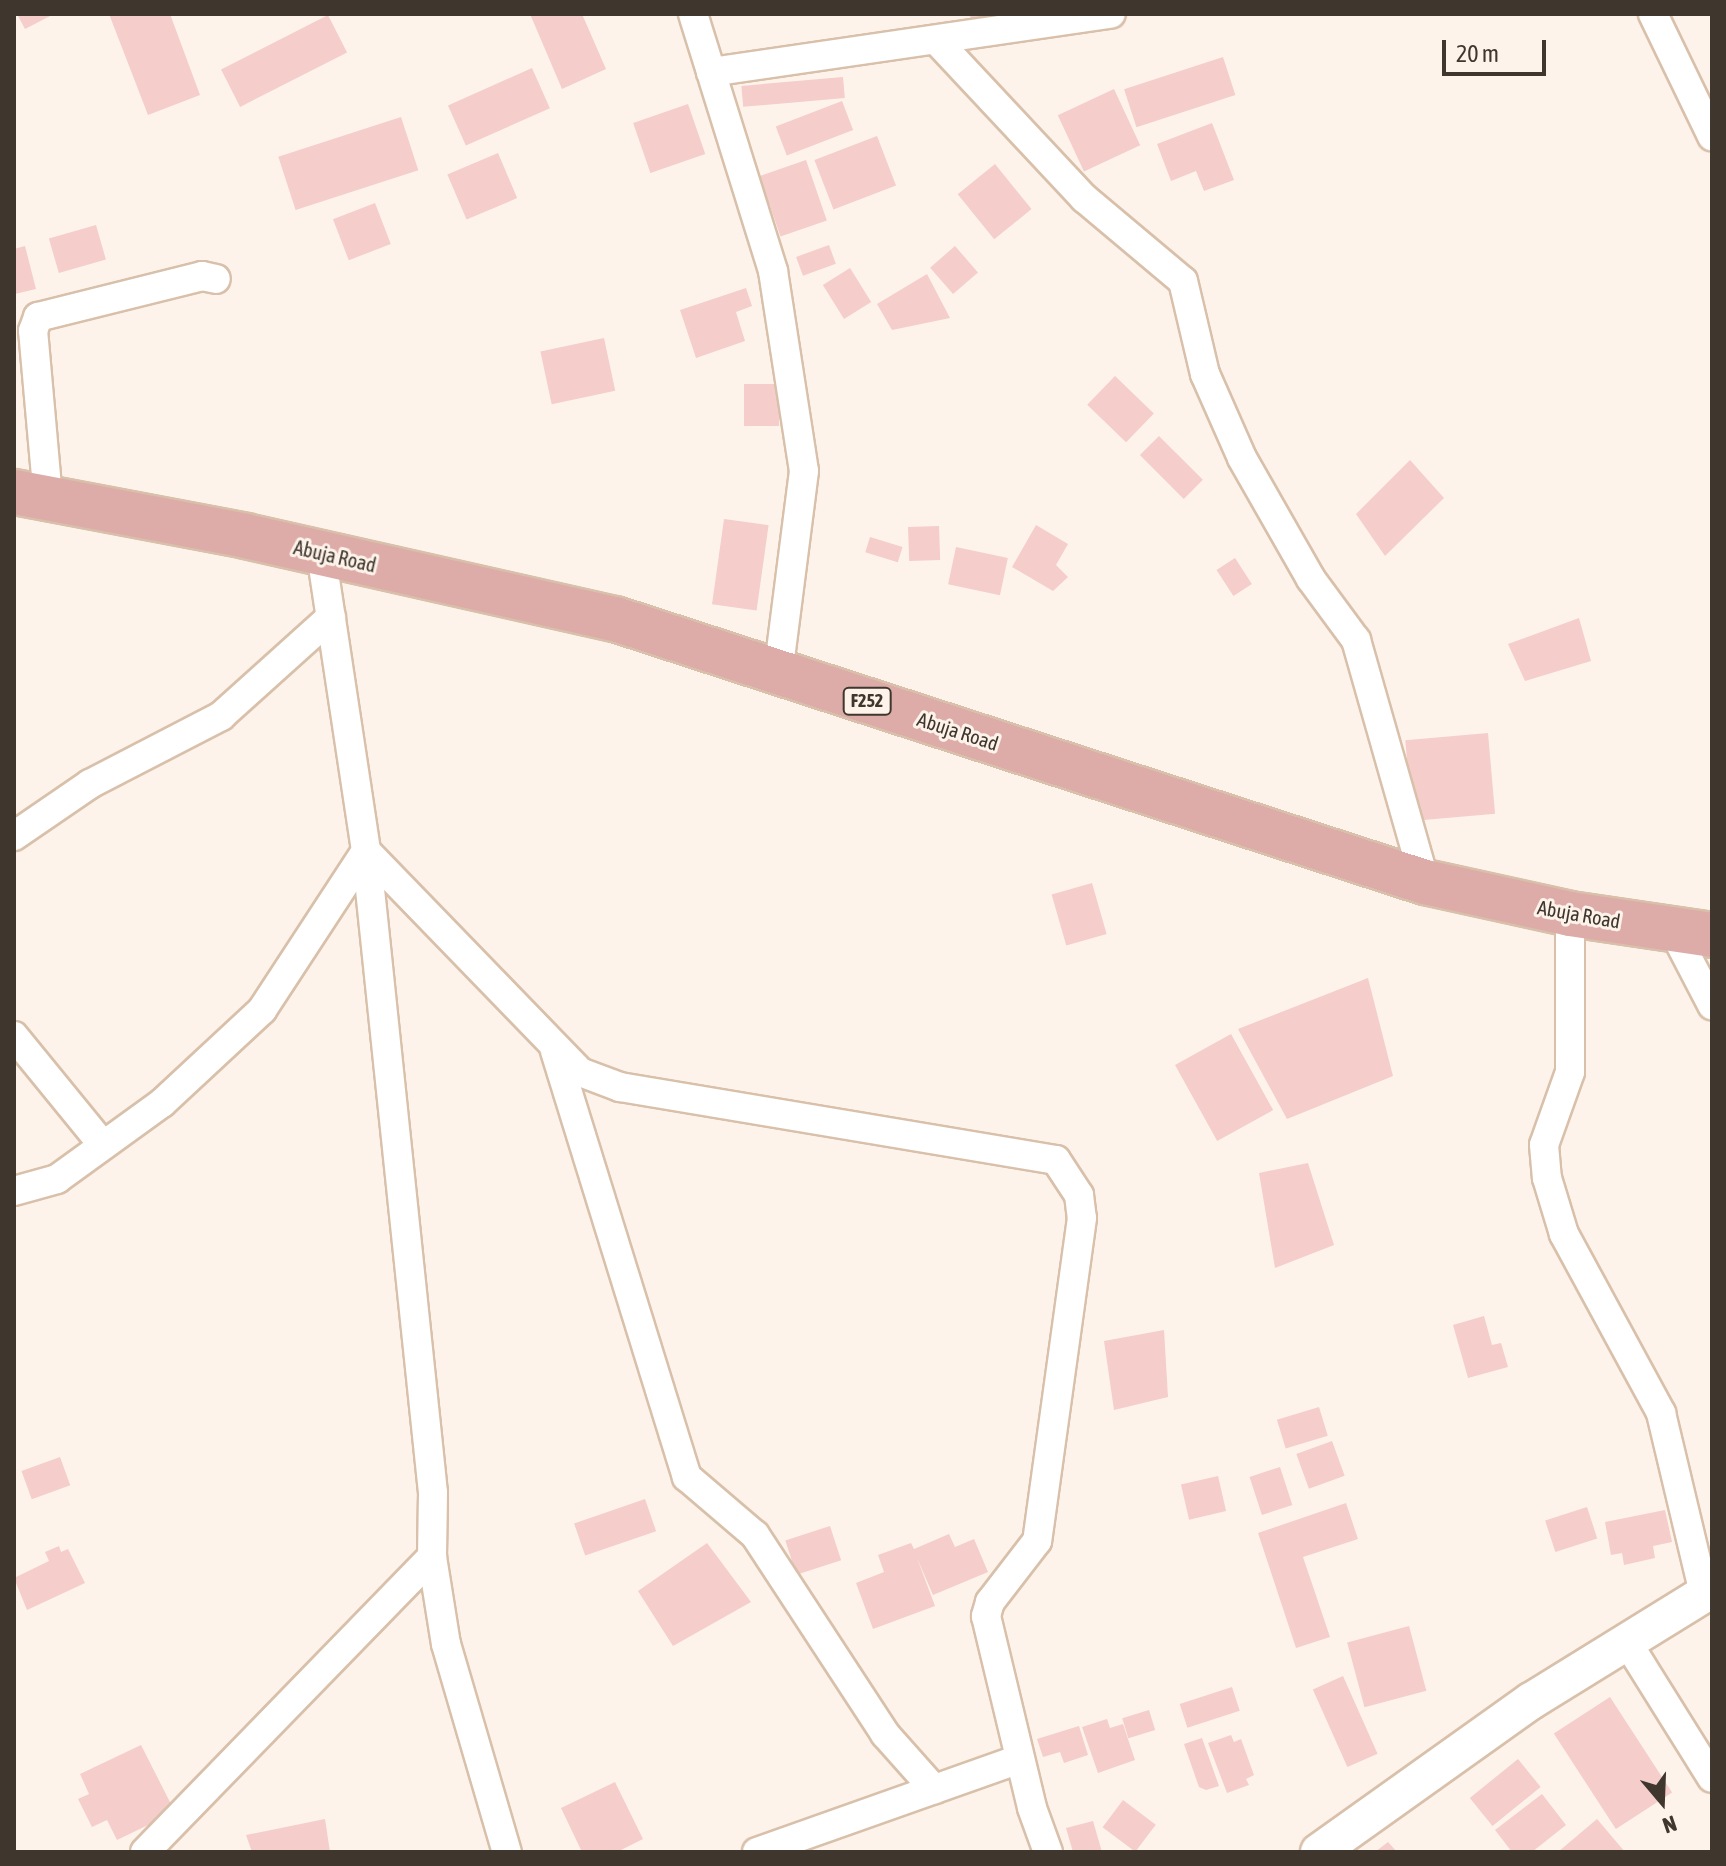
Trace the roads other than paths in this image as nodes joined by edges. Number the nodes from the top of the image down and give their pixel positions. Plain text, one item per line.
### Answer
1 (693, 14) edge
2 (1111, 14) edge
3 (1653, 14) edge
4 (938, 42) junction
5 (711, 72) junction
6 (1712, 136) edge
7 (216, 279) dead end
8 (31, 495) edge
9 (321, 553) junction
10 (331, 617) junction
11 (778, 673) junction
12 (14, 836) edge
13 (366, 851) junction
14 (1425, 882) junction
15 (1570, 914) junction
16 (1693, 932) edge
17 (1712, 1005) edge
18 (14, 1036) edge
19 (555, 1051) junction
20 (103, 1145) junction
21 (14, 1191) edge
22 (432, 1557) junction
23 (1708, 1591) edge
24 (1627, 1642) junction
25 (1019, 1759) junction
26 (1712, 1778) edge
27 (934, 1789) junction
28 (145, 1852) edge
29 (507, 1852) edge
30 (757, 1852) edge
31 (1048, 1852) edge
32 (1319, 1852) edge

1 - 5 street
2 - 4 street
3 - 6 street
4 - 5 street
4 - 14 street
5 - 11 street
7 - 8 street
8 - 9 main road, Abuja Road / F252
9 - 10 street
9 - 11 main road, Abuja Road / F252
10 - 12 street
10 - 13 street
11 - 14 main road, Abuja Road / F252
13 - 19 street
13 - 20 street
13 - 22 street
14 - 15 main road, Abuja Road / F252
15 - 16 main road, Abuja Road / F252
15 - 23 street
16 - 17 street
18 - 20 street
19 - 25 street
19 - 27 street
20 - 21 street
22 - 28 street
22 - 29 street
23 - 24 street
24 - 26 street
24 - 32 street
25 - 27 street
25 - 31 street
27 - 30 street

